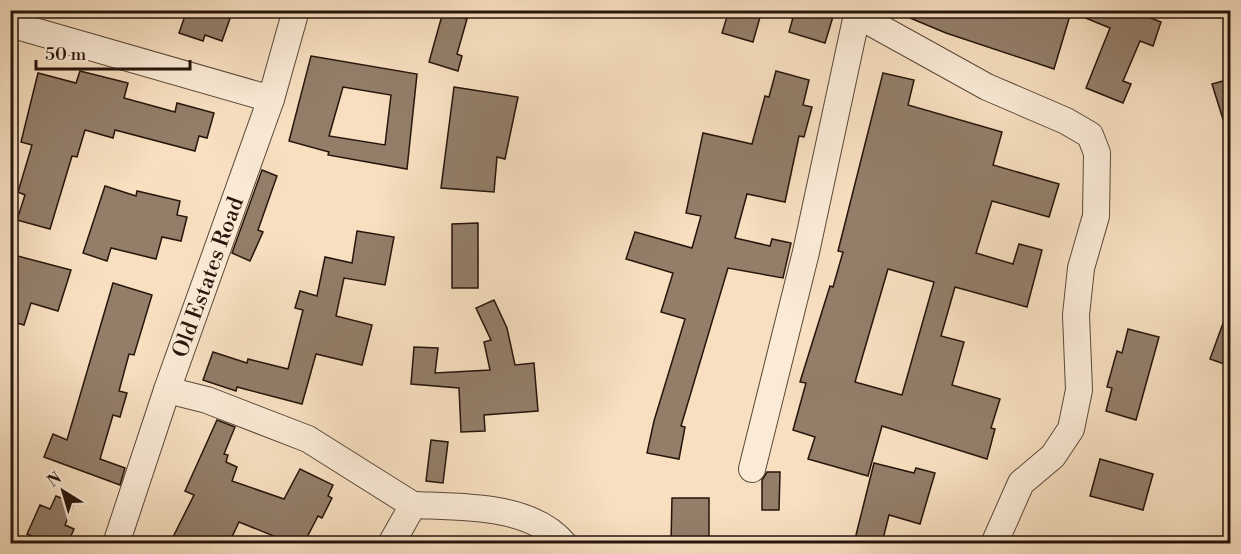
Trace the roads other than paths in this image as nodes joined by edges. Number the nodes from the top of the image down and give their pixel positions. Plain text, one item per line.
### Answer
1 (297, 10) edge
2 (858, 13) edge
3 (10, 24) edge
4 (271, 99) junction
5 (167, 390) junction
6 (752, 469) dead end
7 (413, 505) junction
8 (116, 543) edge
9 (391, 543) edge
10 (564, 543) edge
11 (994, 543) edge

1 - 4 street, Old Estates Road
2 - 6 street
2 - 11 street
3 - 4 street
4 - 5 street, Old Estates Road
5 - 7 street
5 - 8 street, Old Estates Road
7 - 9 street
7 - 10 street

